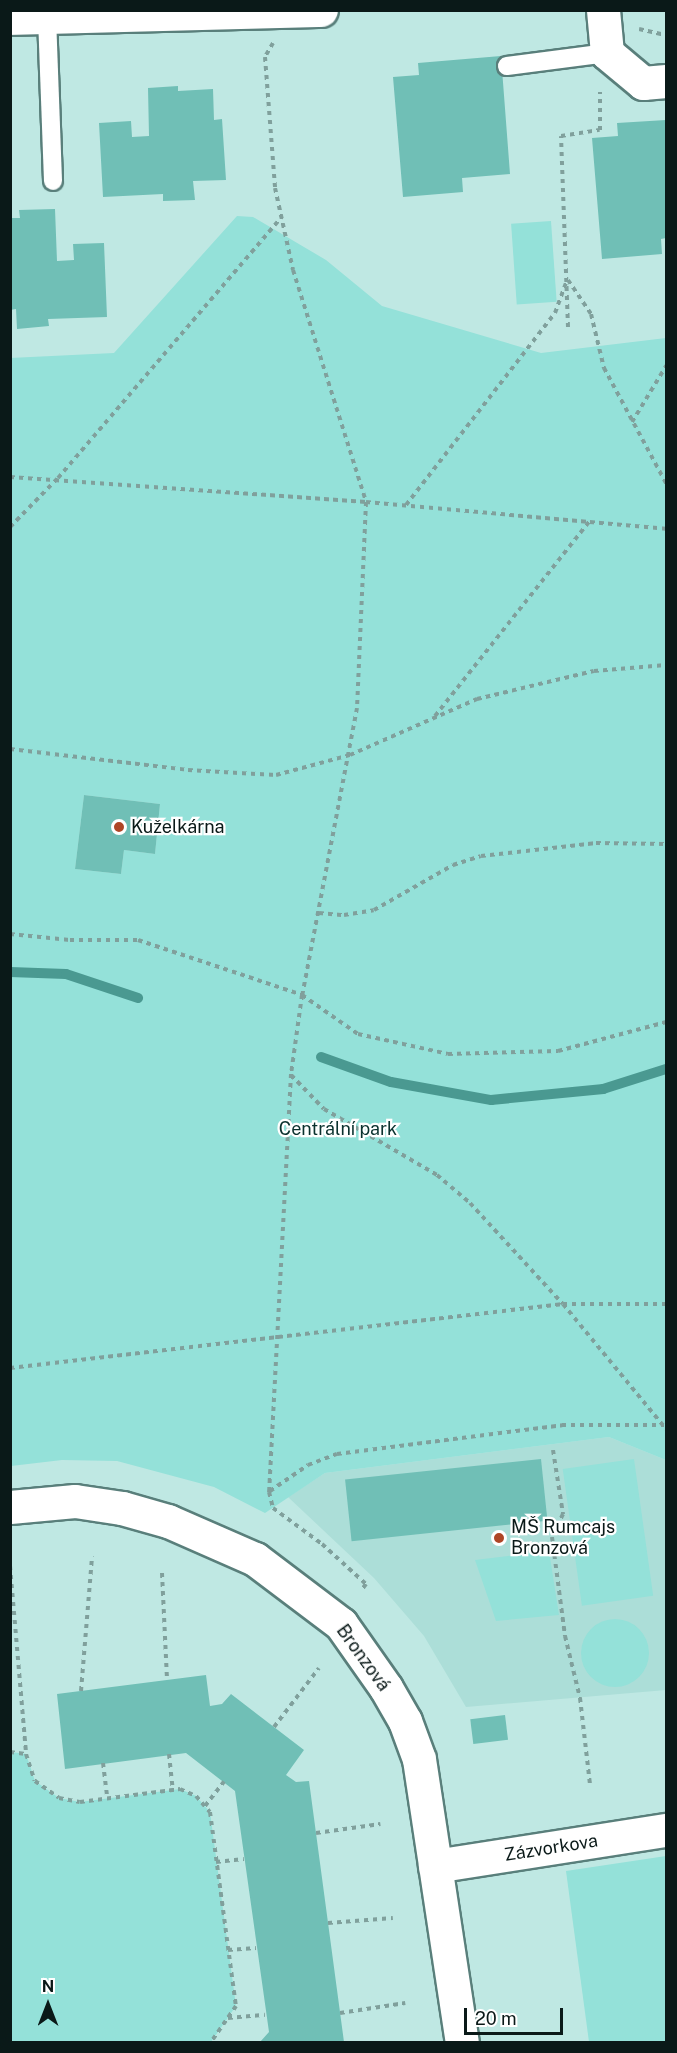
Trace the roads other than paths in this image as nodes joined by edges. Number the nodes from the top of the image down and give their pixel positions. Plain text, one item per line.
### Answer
1 (603, 10) edge
2 (306, 12) edge
3 (47, 17) junction
4 (10, 18) edge
5 (607, 53) junction
6 (507, 66) dead end
7 (666, 81) edge
8 (53, 181) dead end
9 (10, 1507) edge
10 (666, 1830) edge
11 (435, 1866) junction
12 (462, 2043) edge

1 - 5 street
2 - 3 street
3 - 4 street
3 - 8 lane
5 - 6 lane
5 - 7 street
9 - 11 street, Bronzová
10 - 11 street, Zázvorkova
11 - 12 street, Bronzová

